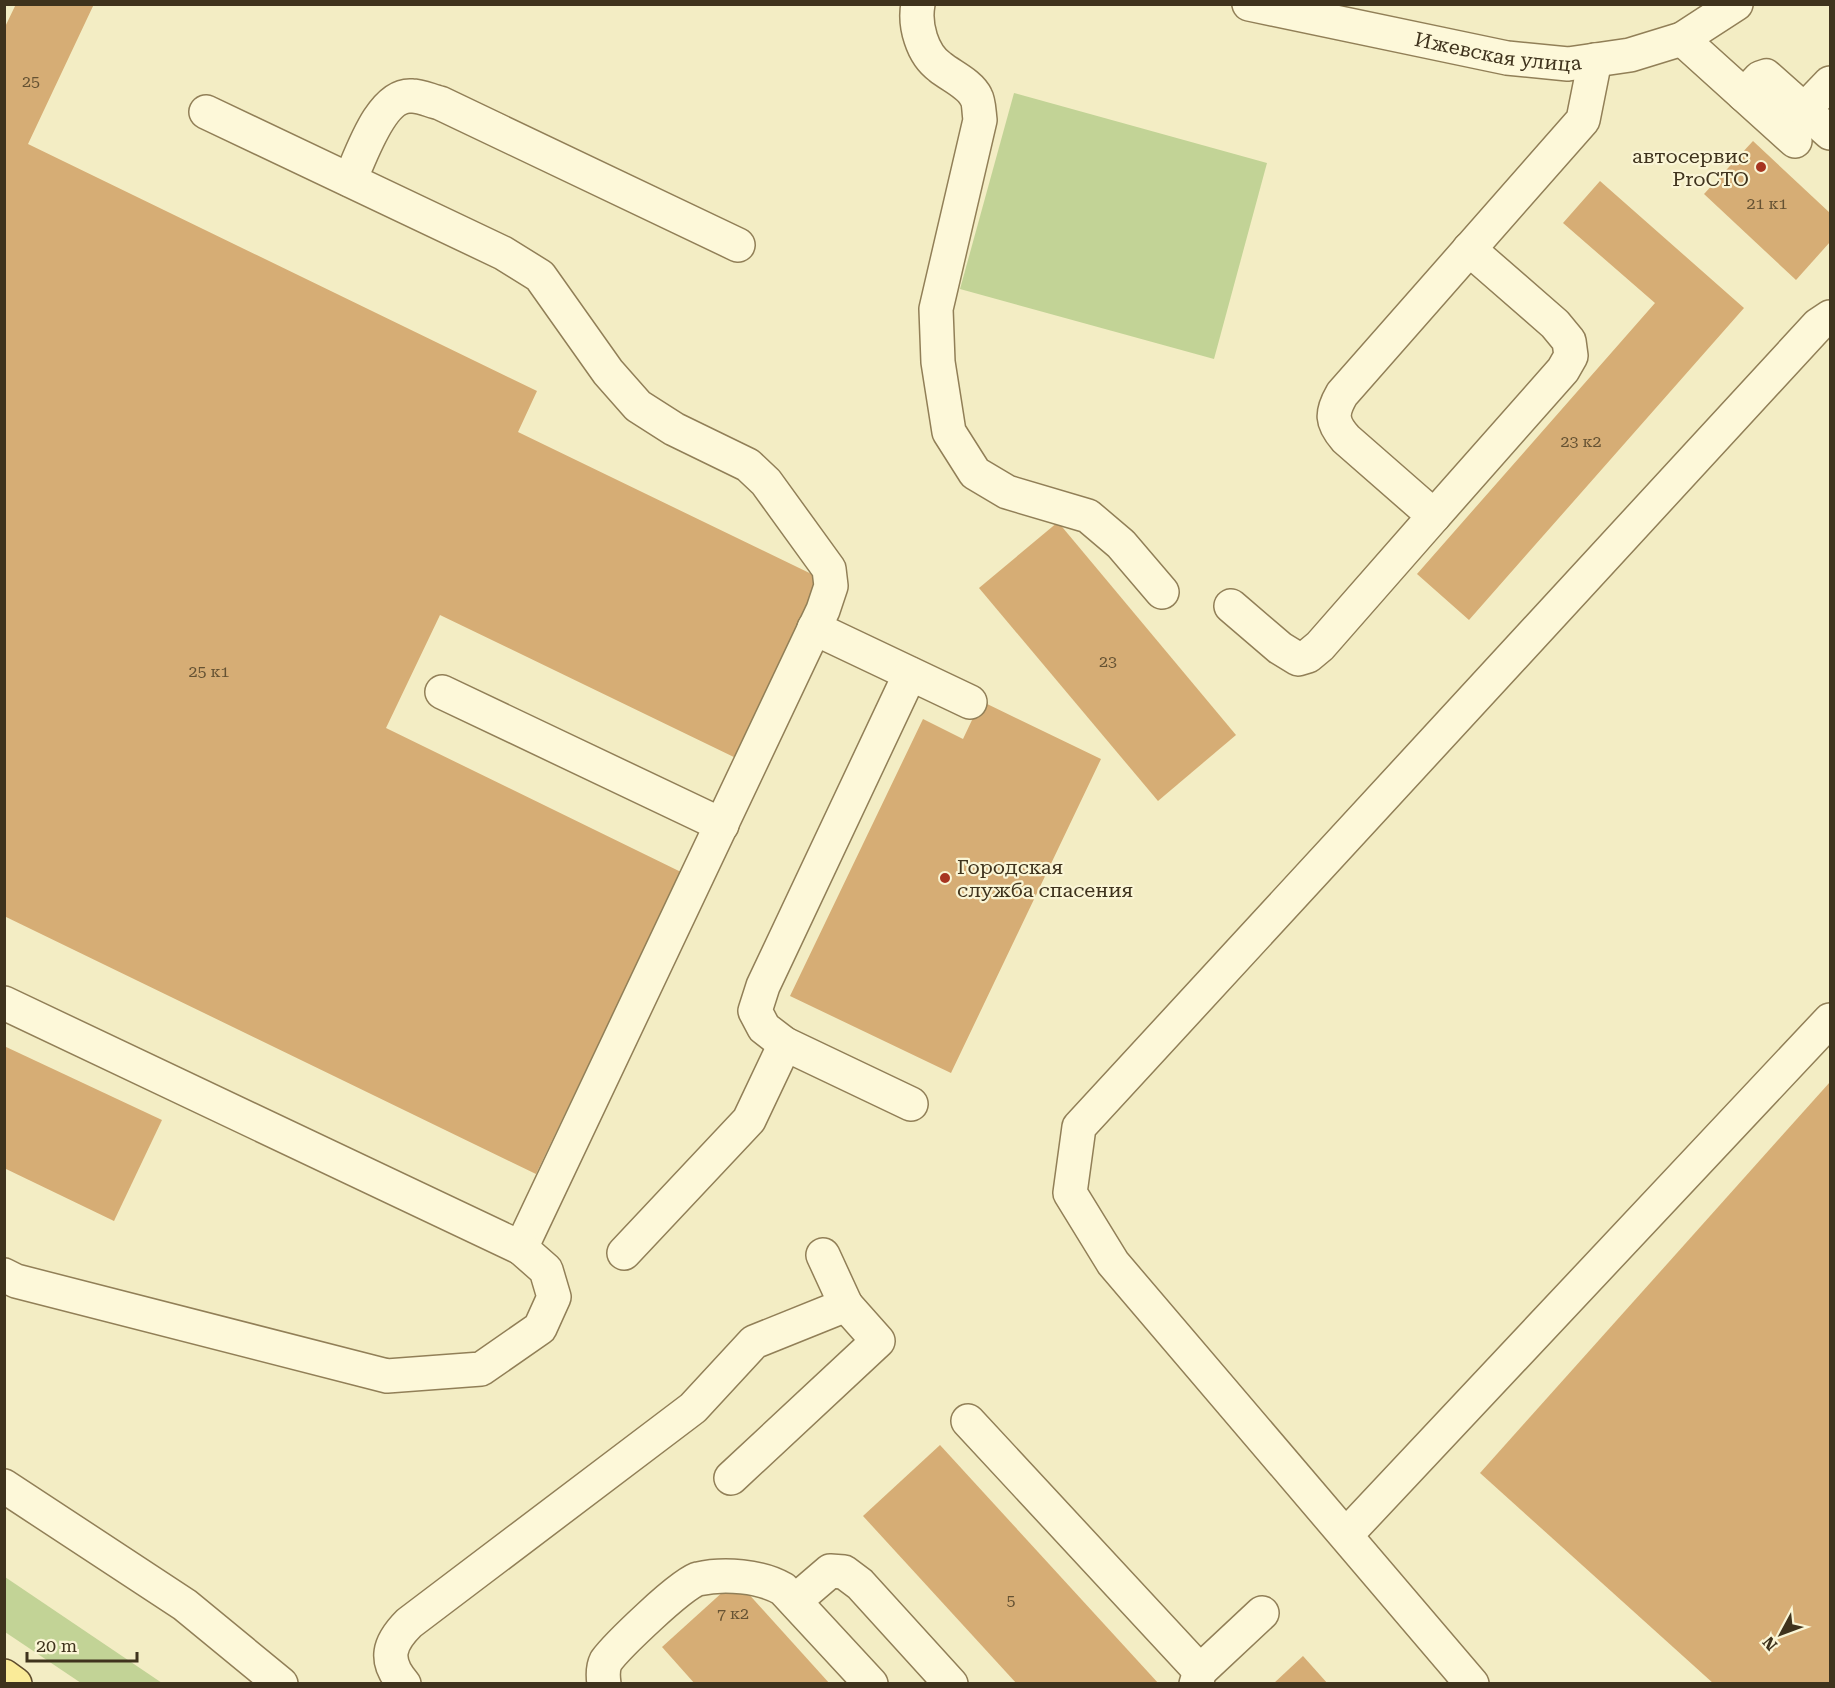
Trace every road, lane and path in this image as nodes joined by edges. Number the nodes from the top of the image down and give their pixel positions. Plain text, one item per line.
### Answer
1 (918, 4) edge
2 (1250, 4) edge
3 (1736, 4) edge
4 (1682, 39) junction
5 (1595, 60) junction
6 (1830, 83) edge
7 (1744, 95) junction
8 (1805, 110) junction
9 (206, 112) dead end
10 (1830, 133) edge
11 (1795, 141) dead end
12 (350, 180) junction
13 (738, 245) dead end
14 (1469, 249) junction
15 (1830, 317) edge
16 (1434, 516) junction
17 (1162, 592) dead end
18 (1231, 606) dead end
19 (814, 628) junction
20 (910, 674) junction
21 (442, 692) dead end
22 (970, 702) dead end
23 (722, 825) junction
24 (4, 1003) edge
25 (1830, 1020) edge
26 (785, 1044) junction
27 (911, 1104) dead end
28 (521, 1248) junction
29 (624, 1253) dead end
30 (823, 1255) dead end
31 (4, 1275) edge
32 (846, 1305) junction
33 (968, 1421) dead end
34 (731, 1478) dead end
35 (4, 1486) edge
36 (1347, 1534) junction
37 (795, 1601) junction
38 (1263, 1613) dead end
39 (4, 1676) edge
40 (1198, 1677) edge
41 (15, 1683) edge
42 (282, 1683) edge
43 (404, 1683) edge
44 (604, 1683) edge
45 (872, 1683) edge
46 (951, 1683) edge
47 (1472, 1683) edge

1 - 17 street
2 - 5 street, Ижевская улица
3 - 4 street, Ижевская улица
4 - 5 street, Ижевская улица
4 - 7 street
5 - 14 street
6 - 8 street
7 - 8 street
7 - 11 street
8 - 10 street
9 - 12 street
12 - 13 street
12 - 19 street
14 - 16 street
14 - 16 street
15 - 36 street
16 - 18 street
19 - 20 street
19 - 23 street
20 - 22 street
20 - 26 street
21 - 23 street
23 - 28 street
24 - 28 street
25 - 36 street
26 - 27 street
26 - 29 street
28 - 31 street
30 - 32 street
32 - 34 street
32 - 43 street
33 - 40 street
35 - 42 street
36 - 47 street
37 - 44 street
37 - 45 street
37 - 46 street
38 - 40 street
39 - 41 main road

